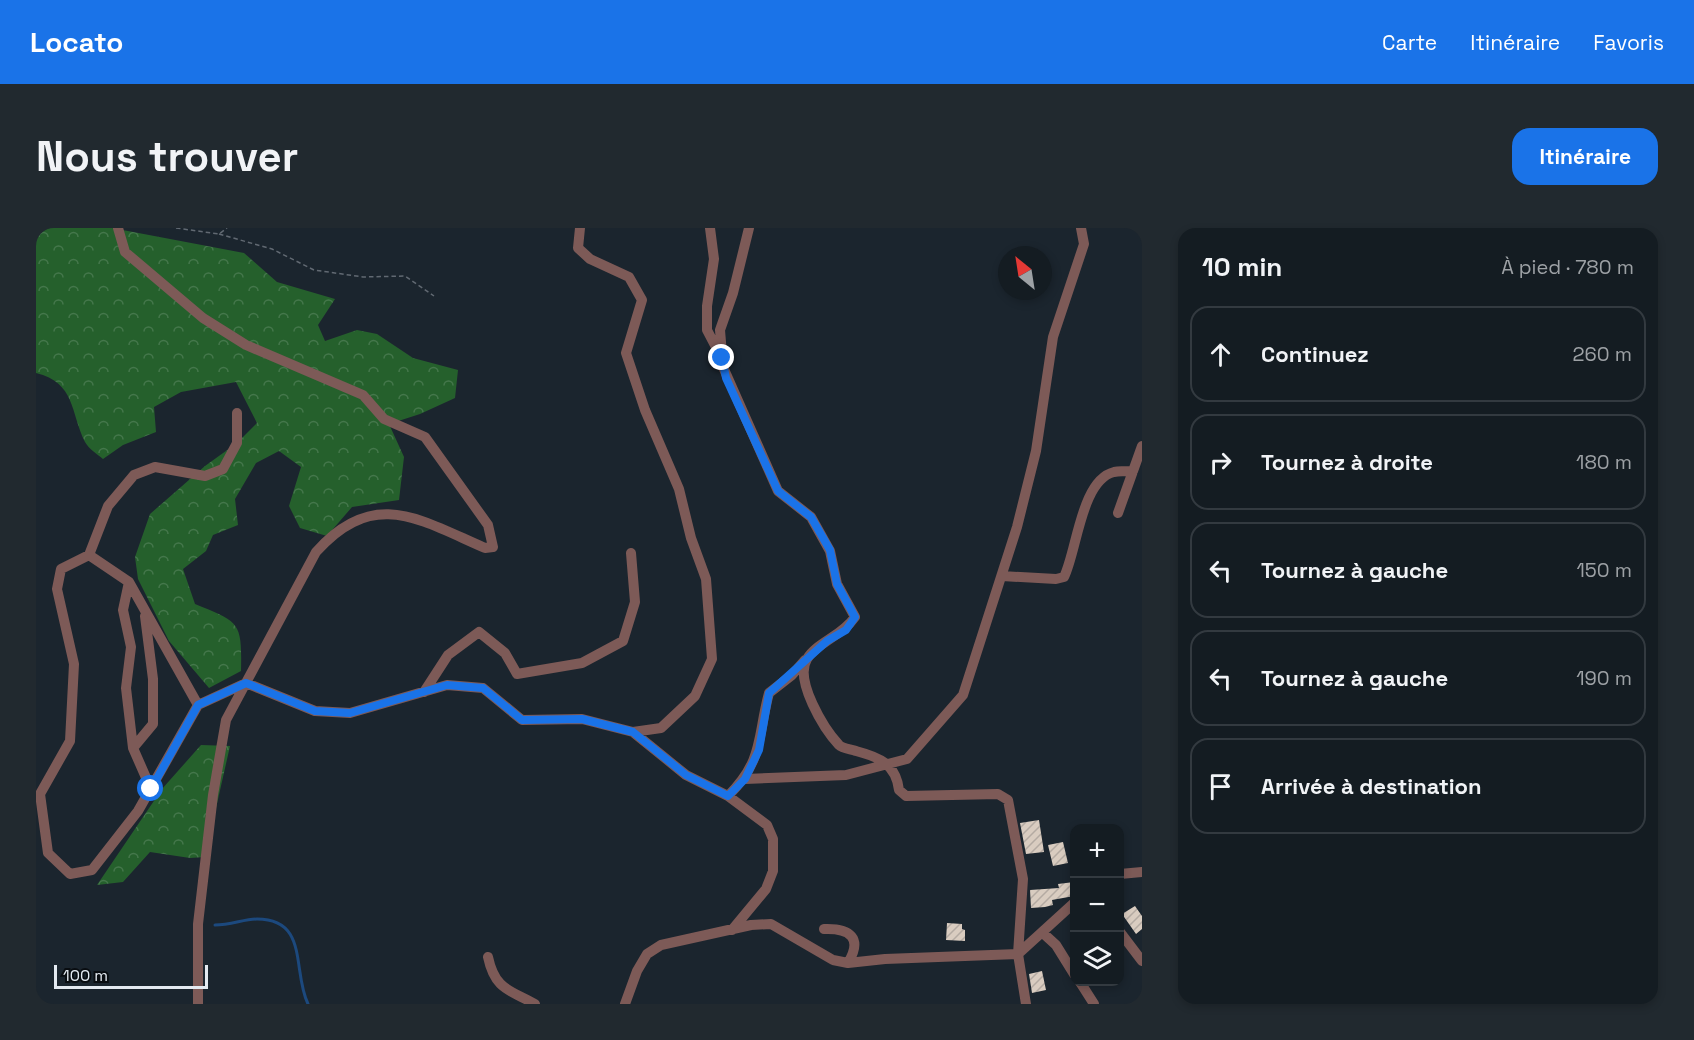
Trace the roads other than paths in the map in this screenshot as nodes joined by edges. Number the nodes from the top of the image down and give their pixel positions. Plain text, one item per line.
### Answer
1 (117, 228) edge
2 (580, 228) edge
3 (710, 228) edge
4 (749, 228) edge
5 (1081, 228) edge
6 (722, 358) junction
7 (237, 413) dead end
8 (1142, 446) edge
9 (1133, 471) junction
10 (1118, 513) dead end
11 (631, 553) dead end
12 (89, 555) junction
13 (1002, 576) junction
14 (129, 582) junction
15 (144, 609) junction
16 (807, 658) junction
17 (246, 683) junction
18 (424, 692) junction
19 (198, 705) junction
20 (633, 732) junction
21 (132, 748) junction
22 (889, 764) junction
23 (745, 779) junction
24 (151, 789) junction
25 (728, 796) junction
26 (1142, 872) edge
27 (1124, 874) edge
28 (1070, 907) edge
29 (824, 928) dead end
30 (732, 931) junction
31 (1044, 934) junction
32 (1124, 939) edge
33 (1018, 954) junction
34 (488, 957) dead end
35 (1142, 962) edge
36 (848, 963) junction
37 (1070, 968) edge
38 (1083, 986) edge
39 (198, 1004) edge
40 (535, 1004) edge
41 (625, 1004) edge
42 (1026, 1004) edge
43 (1094, 1004) edge

1 - 17 street
2 - 20 street
3 - 6 street
4 - 6 street
5 - 13 street
6 - 16 street
7 - 12 street
8 - 9 street
9 - 10 street
9 - 13 street
11 - 18 street
12 - 14 street
12 - 24 street
13 - 22 street
14 - 15 street
14 - 21 street
15 - 19 street
15 - 21 street
16 - 22 street
16 - 23 street
17 - 18 street
17 - 19 street
17 - 39 street
18 - 20 street
19 - 24 street
20 - 25 street
21 - 24 street
22 - 23 street
22 - 33 street
23 - 25 street
25 - 30 street
26 - 27 street
28 - 31 street
29 - 36 street
30 - 36 street
30 - 41 street
31 - 33 street
31 - 37 street
32 - 35 street
33 - 36 street
33 - 42 street
34 - 40 street
38 - 43 street

